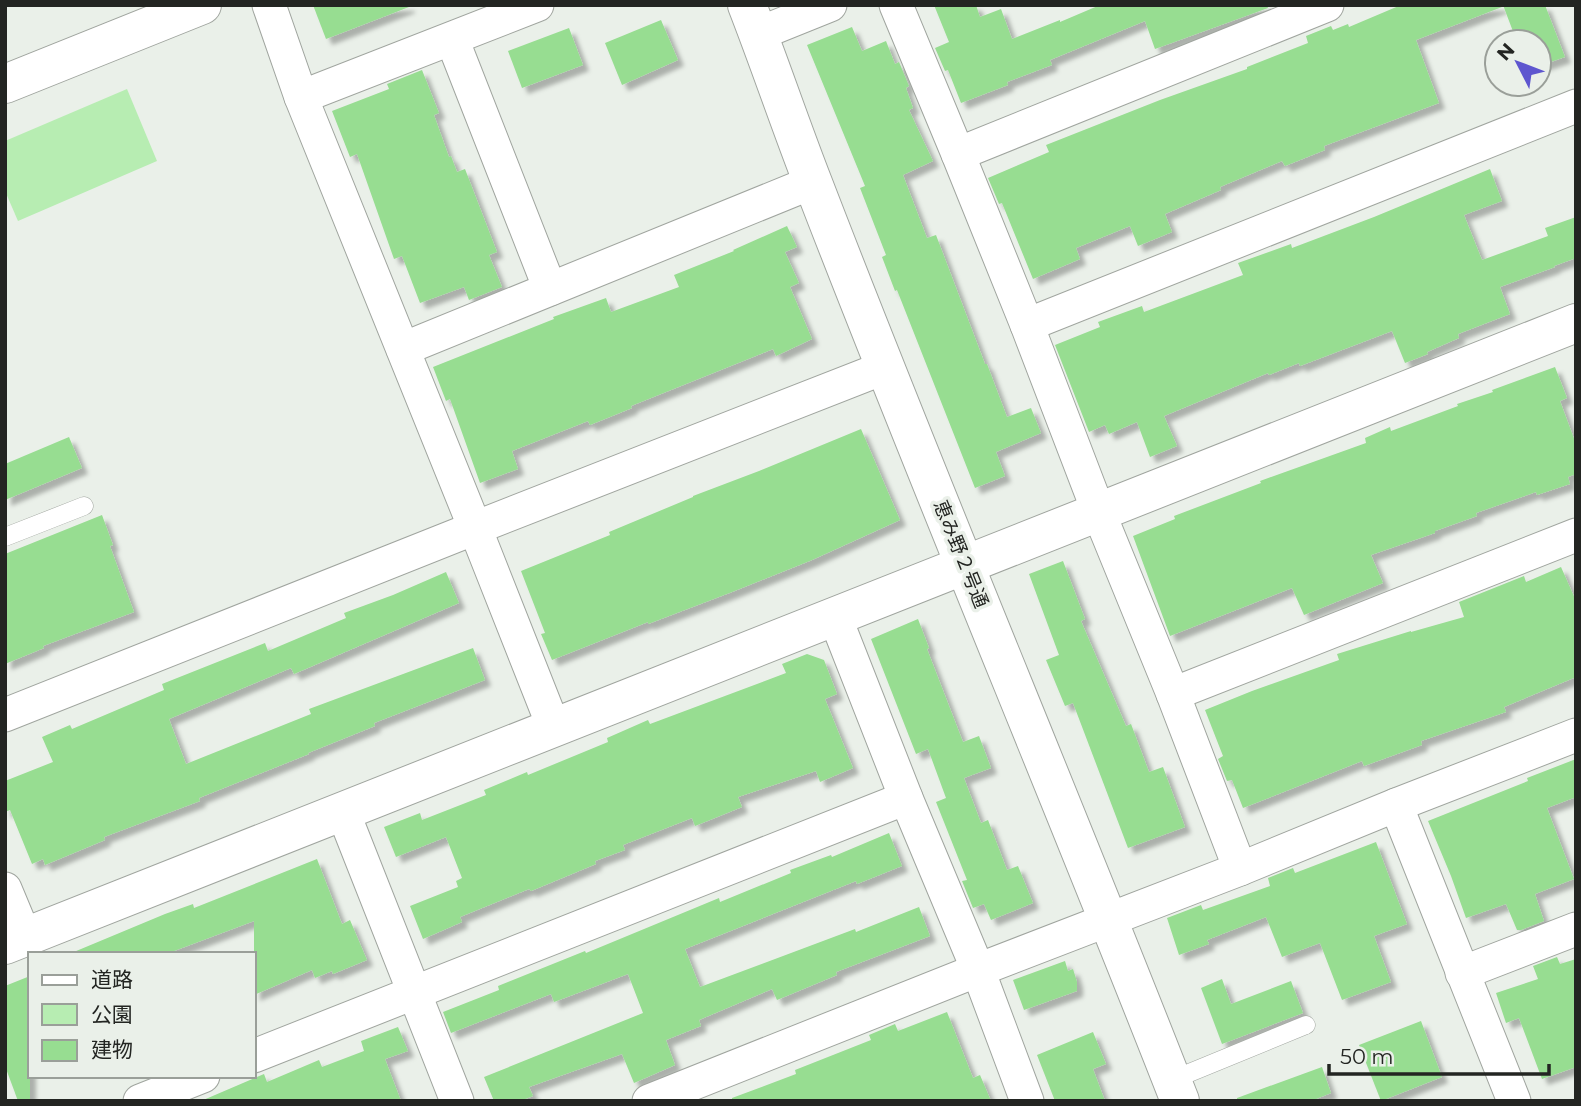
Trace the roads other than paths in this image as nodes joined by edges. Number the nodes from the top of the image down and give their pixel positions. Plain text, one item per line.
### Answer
1 (202, 5) edge
2 (269, 5) edge
3 (537, 5) edge
4 (830, 5) edge
5 (896, 5) edge
6 (1327, 5) edge
7 (753, 20) edge
8 (452, 39) junction
9 (5, 84) edge
10 (302, 97) junction
11 (1576, 106) edge
12 (958, 154) junction
13 (813, 182) junction
14 (550, 289) junction
15 (1576, 323) edge
16 (1027, 325) junction
17 (403, 349) junction
18 (886, 368) junction
19 (84, 506) dead end
20 (1099, 513) junction
21 (475, 528) junction
22 (1576, 535) edge
23 (5, 537) edge
24 (966, 565) junction
25 (835, 617) junction
26 (1173, 694) junction
27 (5, 715) edge
28 (554, 729) junction
29 (1576, 735) edge
30 (906, 797) junction
31 (1396, 805) junction
32 (343, 812) junction
33 (1240, 869) junction
34 (5, 889) edge
35 (1109, 919) junction
36 (1576, 929) edge
37 (15, 941) edge
38 (978, 970) junction
39 (1462, 973) junction
40 (415, 993) junction
41 (1306, 1025) dead end
42 (256, 1055) edge
43 (198, 1078) edge
44 (1176, 1091) edge
45 (140, 1101) edge
46 (457, 1101) edge
47 (649, 1101) edge
48 (1027, 1101) edge
49 (1514, 1101) edge

1 - 9 street
2 - 10 street
3 - 8 street
4 - 7 street
5 - 12 street
6 - 12 street
7 - 13 street, 恵み野２号通
8 - 10 street
8 - 14 street
10 - 17 street
11 - 16 street
12 - 16 street
13 - 14 street
13 - 18 street, 恵み野２号通
14 - 17 street
15 - 20 street
16 - 20 street
17 - 21 street
18 - 21 street
18 - 24 street, 恵み野２号通
19 - 23 lane
20 - 24 street
20 - 26 street
21 - 27 street
21 - 28 street
22 - 26 street
24 - 25 street
24 - 35 street, 恵み野２号通
25 - 28 street
25 - 30 street
26 - 33 street
28 - 32 street
29 - 31 street
30 - 38 street
30 - 40 street
31 - 33 street
31 - 39 street
32 - 37 street
32 - 40 street
33 - 35 street
34 - 37 street
35 - 38 street
35 - 44 street, 恵み野２号通
36 - 39 street
38 - 47 street
38 - 48 street
39 - 49 street
40 - 42 street
40 - 46 street
41 - 44 lane
43 - 45 street

